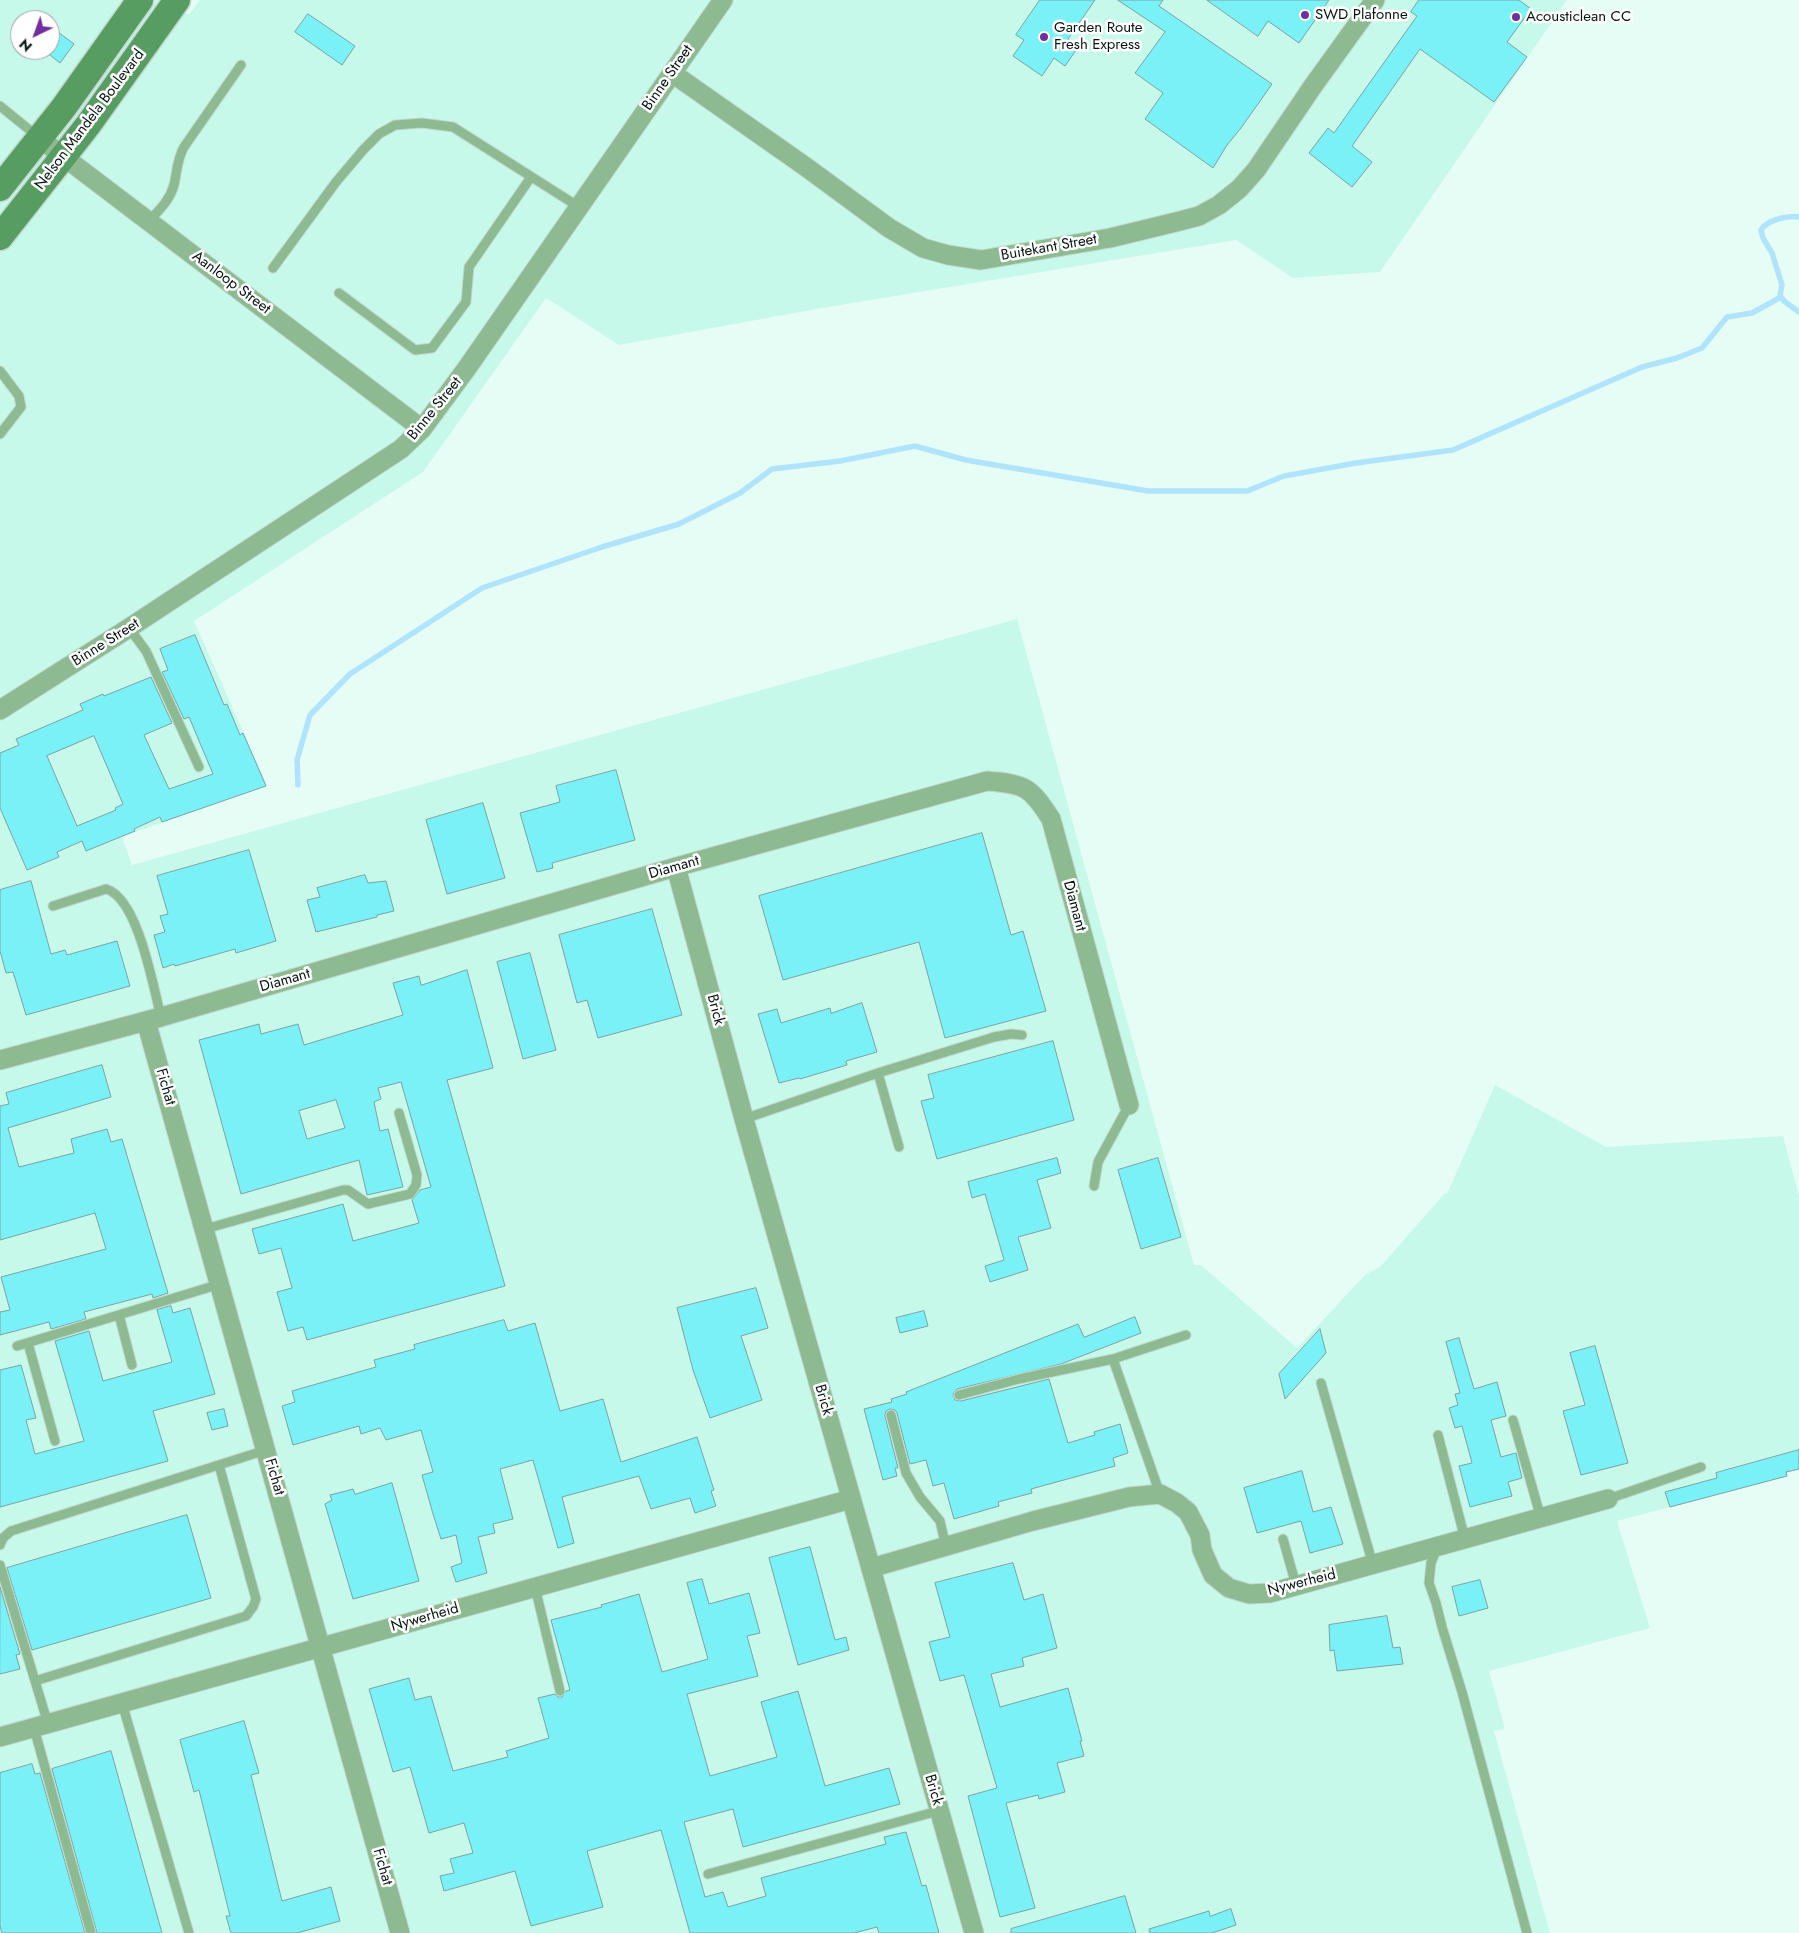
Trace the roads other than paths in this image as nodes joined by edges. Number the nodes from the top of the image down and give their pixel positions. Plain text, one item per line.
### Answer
1 (140, 0) edge
2 (177, 0) edge
3 (723, 0) edge
4 (1375, 0) edge
5 (241, 64) dead end
6 (672, 73) junction
7 (0, 106) edge
8 (39, 138) junction
9 (64, 156) junction
10 (531, 177) junction
11 (0, 188) edge
12 (579, 207) junction
13 (149, 221) junction
14 (0, 237) edge
15 (273, 268) dead end
16 (339, 293) dead end
17 (0, 371) edge
18 (422, 429) junction
19 (0, 434) edge
20 (129, 628) junction
21 (0, 710) edge
22 (199, 767) dead end
23 (676, 867) junction
24 (53, 906) dead end
25 (154, 1019) junction
26 (1022, 1035) dead end
27 (0, 1060) edge
28 (878, 1073) junction
29 (1129, 1105) joint
30 (399, 1113) dead end
31 (744, 1119) junction
32 (899, 1147) dead end
33 (1094, 1186) dead end
34 (205, 1229) junction
35 (220, 1284) junction
36 (119, 1315) junction
37 (1186, 1335) dead end
38 (28, 1343) junction
39 (17, 1346) dead end
40 (1112, 1360) junction
41 (132, 1364) dead end
42 (1321, 1383) dead end
43 (959, 1395) dead end
44 (891, 1415) dead end
45 (1513, 1420) dead end
46 (1438, 1435) dead end
47 (56, 1441) dead end
48 (266, 1450) junction
49 (219, 1465) junction
50 (1701, 1467) dead end
51 (1160, 1494) junction
52 (851, 1499) junction
53 (1608, 1499) joint
54 (1541, 1518) junction
55 (1283, 1539) dead end
56 (1465, 1539) junction
57 (0, 1545) edge
58 (946, 1546) junction
59 (1437, 1547) junction
60 (0, 1565) edge
61 (1373, 1565) junction
62 (871, 1568) junction
63 (1296, 1585) junction
64 (535, 1587) junction
65 (321, 1647) junction
66 (35, 1681) junction
67 (560, 1691) dead end
68 (122, 1703) junction
69 (41, 1726) junction
70 (0, 1737) edge
71 (938, 1811) junction
72 (708, 1874) dead end
73 (92, 1933) edge
74 (189, 1933) edge
75 (400, 1933) edge
76 (974, 1933) edge
77 (1527, 1933) edge

1 - 8 street, Nelson Mandela Boulevard
2 - 9 street, Nelson Mandela Boulevard
3 - 6 street, Binne Street
4 - 6 street, Buitekant Street
5 - 13 lane
6 - 12 street, Binne Street
7 - 8 lane
8 - 9 street, Aanloop Street
8 - 11 street, Nelson Mandela Boulevard
9 - 13 street, Aanloop Street
9 - 14 street, Nelson Mandela Boulevard
10 - 12 lane
10 - 15 lane
10 - 16 lane
12 - 18 street, Binne Street
13 - 18 street, Aanloop Street
17 - 19 lane
18 - 20 street, Binne Street
20 - 21 street, Binne Street
20 - 22 lane
23 - 25 street, Diamant
23 - 29 street, Diamant
23 - 31 street, Brick
24 - 25 lane
25 - 27 street, Diamant
25 - 34 street, Fichat
26 - 28 lane
28 - 31 lane
28 - 32 lane
29 - 33 lane
30 - 34 lane
31 - 52 street, Brick
34 - 35 street, Fichat
35 - 36 lane
35 - 48 street, Fichat
36 - 38 lane
36 - 41 lane
37 - 40 lane
38 - 39 lane
38 - 47 lane
40 - 43 lane
40 - 51 lane
42 - 61 lane
44 - 58 lane
45 - 54 lane
46 - 56 lane
48 - 49 lane
48 - 65 street, Fichat
49 - 57 lane
49 - 66 lane
50 - 53 lane
51 - 58 street
51 - 63 street, Nywerheid
52 - 62 street, Brick
52 - 64 street, Nywerheid
53 - 54 street, Nywerheid
54 - 56 street, Nywerheid
55 - 63 lane
56 - 59 street, Nywerheid
58 - 62 street
59 - 61 street, Nywerheid
59 - 77 lane
60 - 66 lane
61 - 63 street, Nywerheid
62 - 71 street, Brick
64 - 65 street, Nywerheid
64 - 67 lane
65 - 68 street, Nywerheid
65 - 75 street, Fichat
66 - 69 lane
68 - 69 street, Nywerheid
68 - 74 lane
69 - 70 street, Nywerheid
69 - 73 lane
71 - 72 lane
71 - 76 street, Brick

